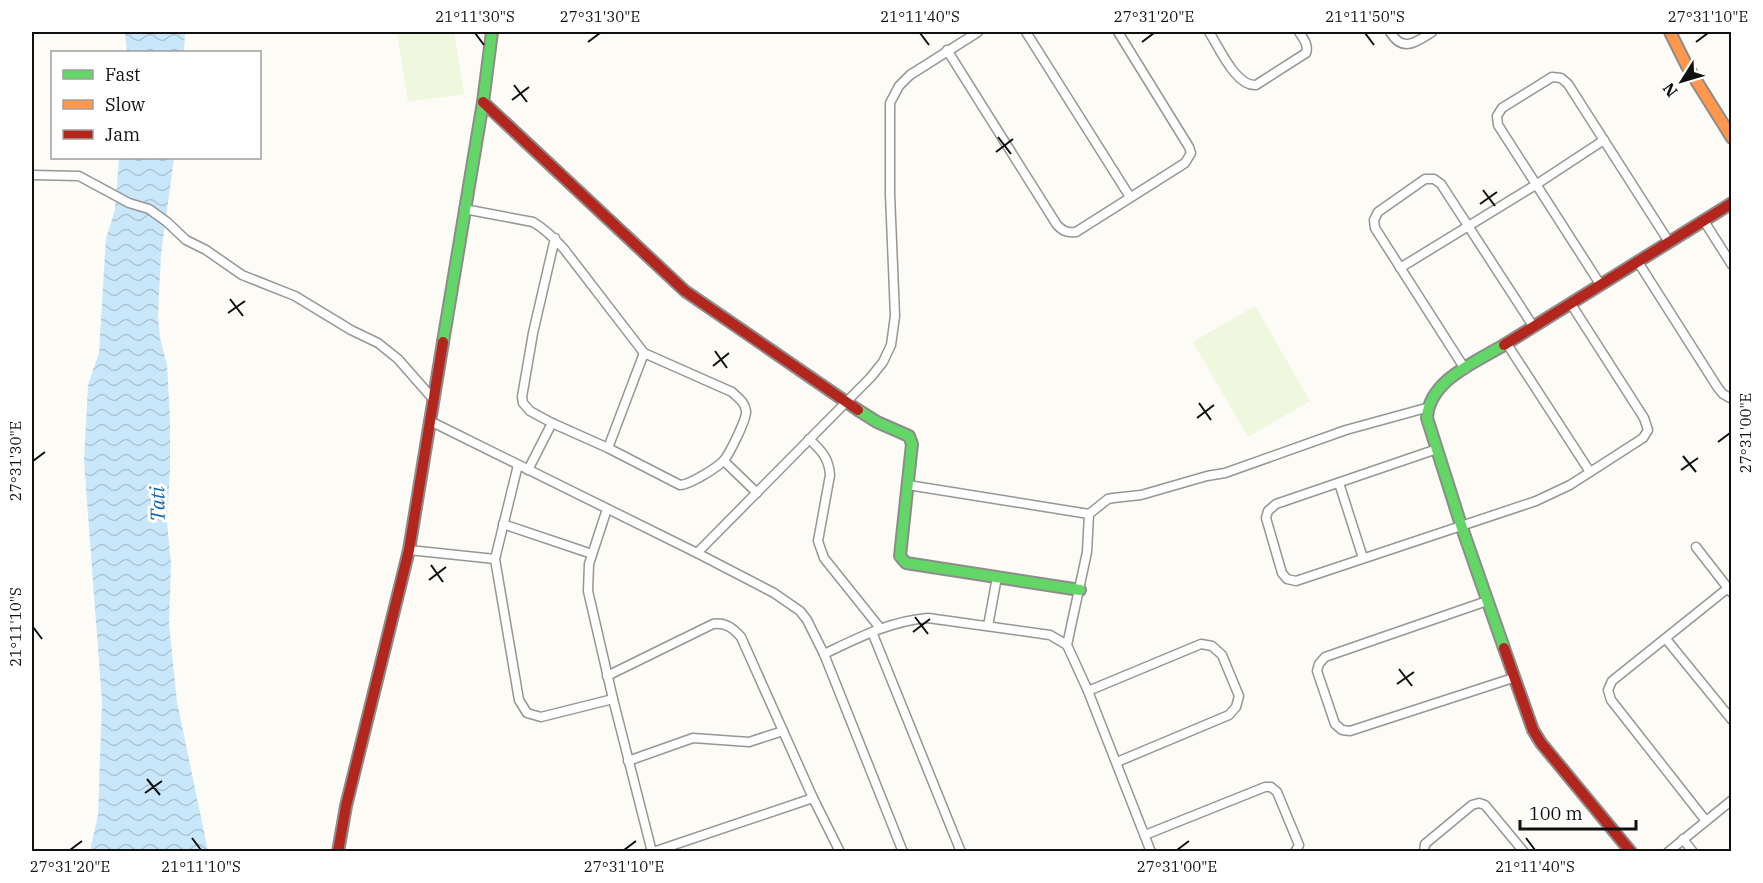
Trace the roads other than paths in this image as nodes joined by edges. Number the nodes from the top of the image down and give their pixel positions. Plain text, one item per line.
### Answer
1 (492, 32) edge
2 (978, 32) edge
3 (1026, 32) edge
4 (1118, 32) edge
5 (1209, 32) edge
6 (1299, 32) edge
7 (1390, 32) edge
8 (1432, 32) edge
9 (1670, 32) edge
10 (947, 50) junction
11 (483, 102) junction
12 (1728, 124) edge
13 (1731, 138) edge
14 (1604, 140) junction
15 (32, 175) edge
16 (1538, 184) junction
17 (1130, 197) junction
18 (1731, 203) edge
19 (464, 209) junction
20 (1704, 221) junction
21 (1468, 226) junction
22 (555, 238) junction
23 (1669, 242) junction
24 (1638, 262) junction
25 (1731, 265) edge
26 (1400, 268) junction
27 (1600, 284) junction
28 (1570, 304) junction
29 (1533, 326) junction
30 (1507, 344) junction
31 (644, 353) junction
32 (1465, 369) junction
33 (1731, 399) edge
34 (434, 400) junction
35 (845, 402) junction
36 (1426, 408) junction
37 (430, 421) junction
38 (552, 423) junction
39 (809, 439) junction
40 (608, 448) junction
41 (1437, 449) junction
42 (724, 461) junction
43 (518, 465) junction
44 (528, 470) junction
45 (1590, 472) junction
46 (1339, 483) junction
47 (908, 485) junction
48 (757, 492) junction
49 (607, 509) junction
50 (1089, 514) junction
51 (503, 524) junction
52 (1461, 525) junction
53 (1696, 548) dead end
54 (409, 549) junction
55 (697, 553) junction
56 (592, 554) junction
57 (1364, 558) junction
58 (495, 559) junction
59 (997, 577) junction
60 (1080, 590) junction
61 (1730, 590) edge
62 (1488, 601) junction
63 (988, 626) junction
64 (876, 630) junction
65 (1666, 639) junction
66 (1067, 645) junction
67 (824, 654) junction
68 (607, 676) junction
69 (1514, 678) junction
70 (1088, 691) junction
71 (613, 699) junction
72 (1731, 720) edge
73 (783, 731) junction
74 (628, 761) junction
75 (1117, 762) junction
76 (813, 798) junction
77 (1731, 801) edge
78 (1706, 821) junction
79 (1145, 835) junction
80 (1683, 839) junction
81 (338, 852) edge
82 (652, 852) edge
83 (840, 852) edge
84 (903, 852) edge
85 (961, 852) edge
86 (1152, 852) edge
87 (1295, 852) edge
88 (1424, 852) edge
89 (1524, 852) edge
90 (1631, 852) edge
91 (1668, 852) edge
92 (1693, 852) edge

1 - 11 street
2 - 10 street
3 - 17 street
4 - 17 street
5 - 6 street
7 - 8 street
9 - 12 street
10 - 17 street
10 - 35 street
11 - 19 street
11 - 35 street
12 - 13 street
14 - 16 street
14 - 16 street
14 - 23 street
15 - 34 street
16 - 21 street
16 - 27 street
18 - 20 street
19 - 22 street
19 - 34 street
20 - 23 street
20 - 25 street
21 - 26 street
21 - 26 street
21 - 29 street
22 - 31 street
22 - 38 street
23 - 24 street
24 - 27 street
24 - 33 street
26 - 32 street
27 - 28 street
28 - 29 street
28 - 45 street
29 - 30 street
30 - 32 street
30 - 45 street
31 - 40 street
31 - 42 street
32 - 36 street
34 - 37 street
35 - 39 street
35 - 47 street
36 - 41 street
36 - 50 street
37 - 43 street
37 - 54 street
38 - 40 street
38 - 44 street
39 - 48 street
39 - 64 street
40 - 42 street
41 - 46 street
41 - 52 street
42 - 48 street
43 - 44 street
43 - 51 street
44 - 49 street
45 - 52 street
46 - 57 street
46 - 57 street
47 - 50 street
47 - 59 street
48 - 55 street
49 - 55 street
49 - 56 street
50 - 60 street
51 - 56 street
51 - 58 street
52 - 57 street
52 - 62 street
53 - 61 street
54 - 58 street
54 - 81 street
55 - 67 street
56 - 68 street
58 - 71 street
59 - 60 street
59 - 63 street
60 - 66 street
61 - 65 street
62 - 69 street
62 - 69 street
63 - 64 street
63 - 66 street
64 - 67 street
64 - 85 street
65 - 72 street
65 - 78 street
66 - 70 street
67 - 84 street
68 - 71 street
68 - 73 street
69 - 90 street
70 - 75 street
70 - 75 street
71 - 74 street
73 - 74 street
73 - 76 street
74 - 82 street
75 - 79 street
76 - 82 street
76 - 83 street
77 - 78 street
78 - 80 street
79 - 86 street
79 - 87 street
80 - 91 street
80 - 92 street
88 - 89 street

